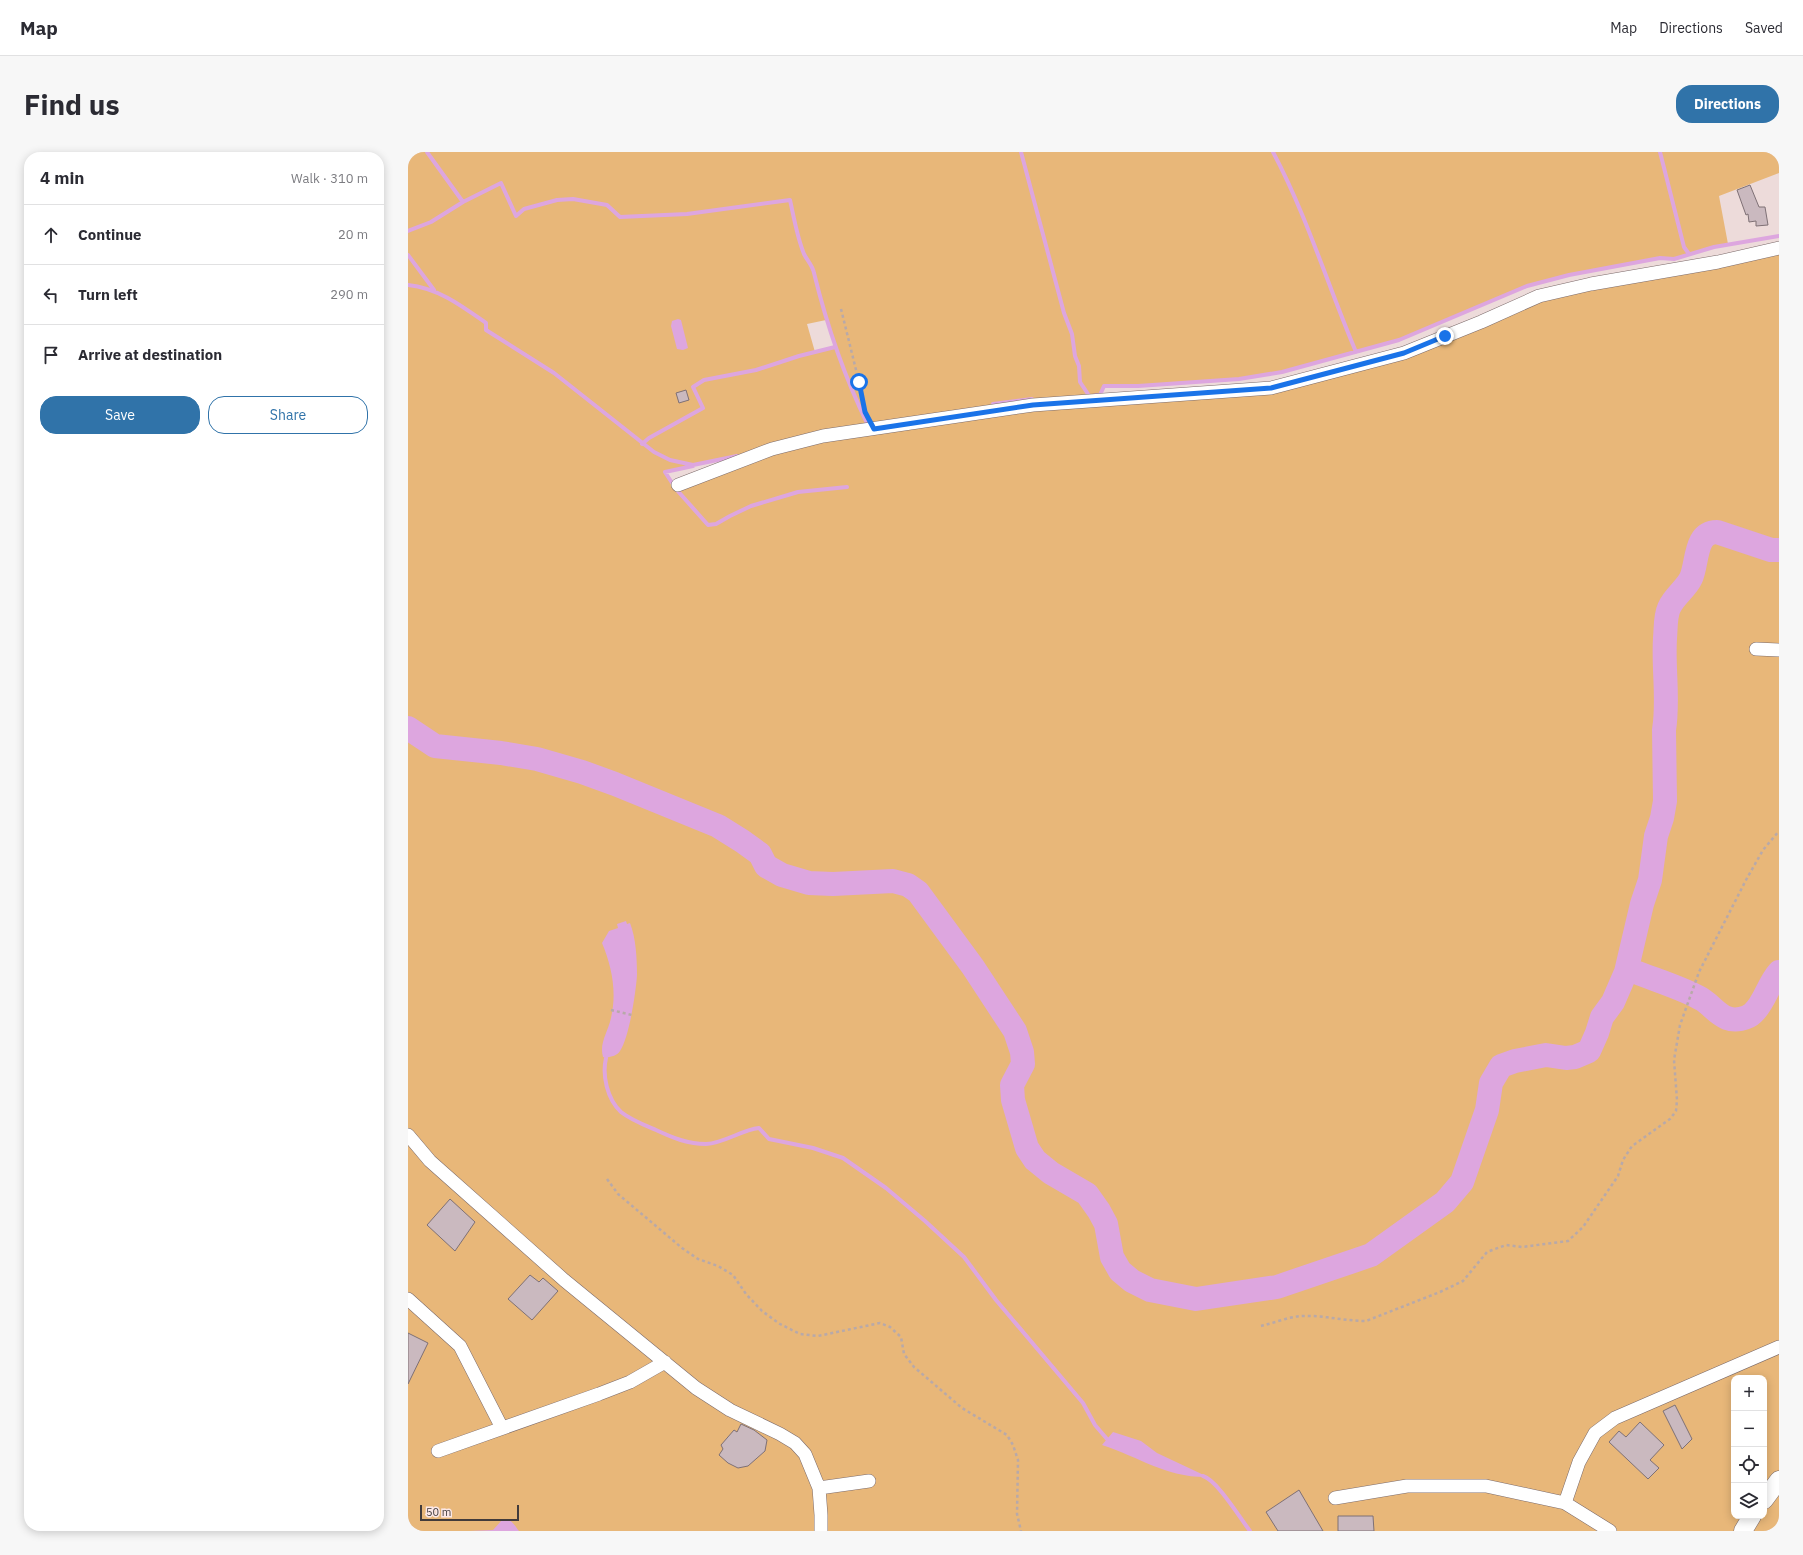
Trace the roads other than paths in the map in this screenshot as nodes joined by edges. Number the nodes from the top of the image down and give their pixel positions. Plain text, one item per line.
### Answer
1 (1779, 248) edge
2 (678, 485) dead end
3 (1756, 649) dead end
4 (1779, 650) edge
5 (408, 1135) edge
6 (408, 1299) edge
7 (1779, 1348) edge
8 (665, 1362) junction
9 (502, 1428) junction
10 (438, 1451) dead end
11 (1779, 1480) edge
12 (869, 1481) dead end
13 (819, 1488) junction
14 (1767, 1496) edge
15 (1335, 1498) dead end
16 (1565, 1503) junction
17 (1750, 1519) edge
18 (821, 1531) edge
19 (1610, 1531) edge
20 (1743, 1531) edge

1 - 2 street
3 - 4 street
5 - 8 street
6 - 9 street
7 - 16 street
8 - 9 street
8 - 13 street
9 - 10 street
11 - 14 street
12 - 13 street
13 - 18 street
15 - 16 street
16 - 19 street
17 - 20 street

